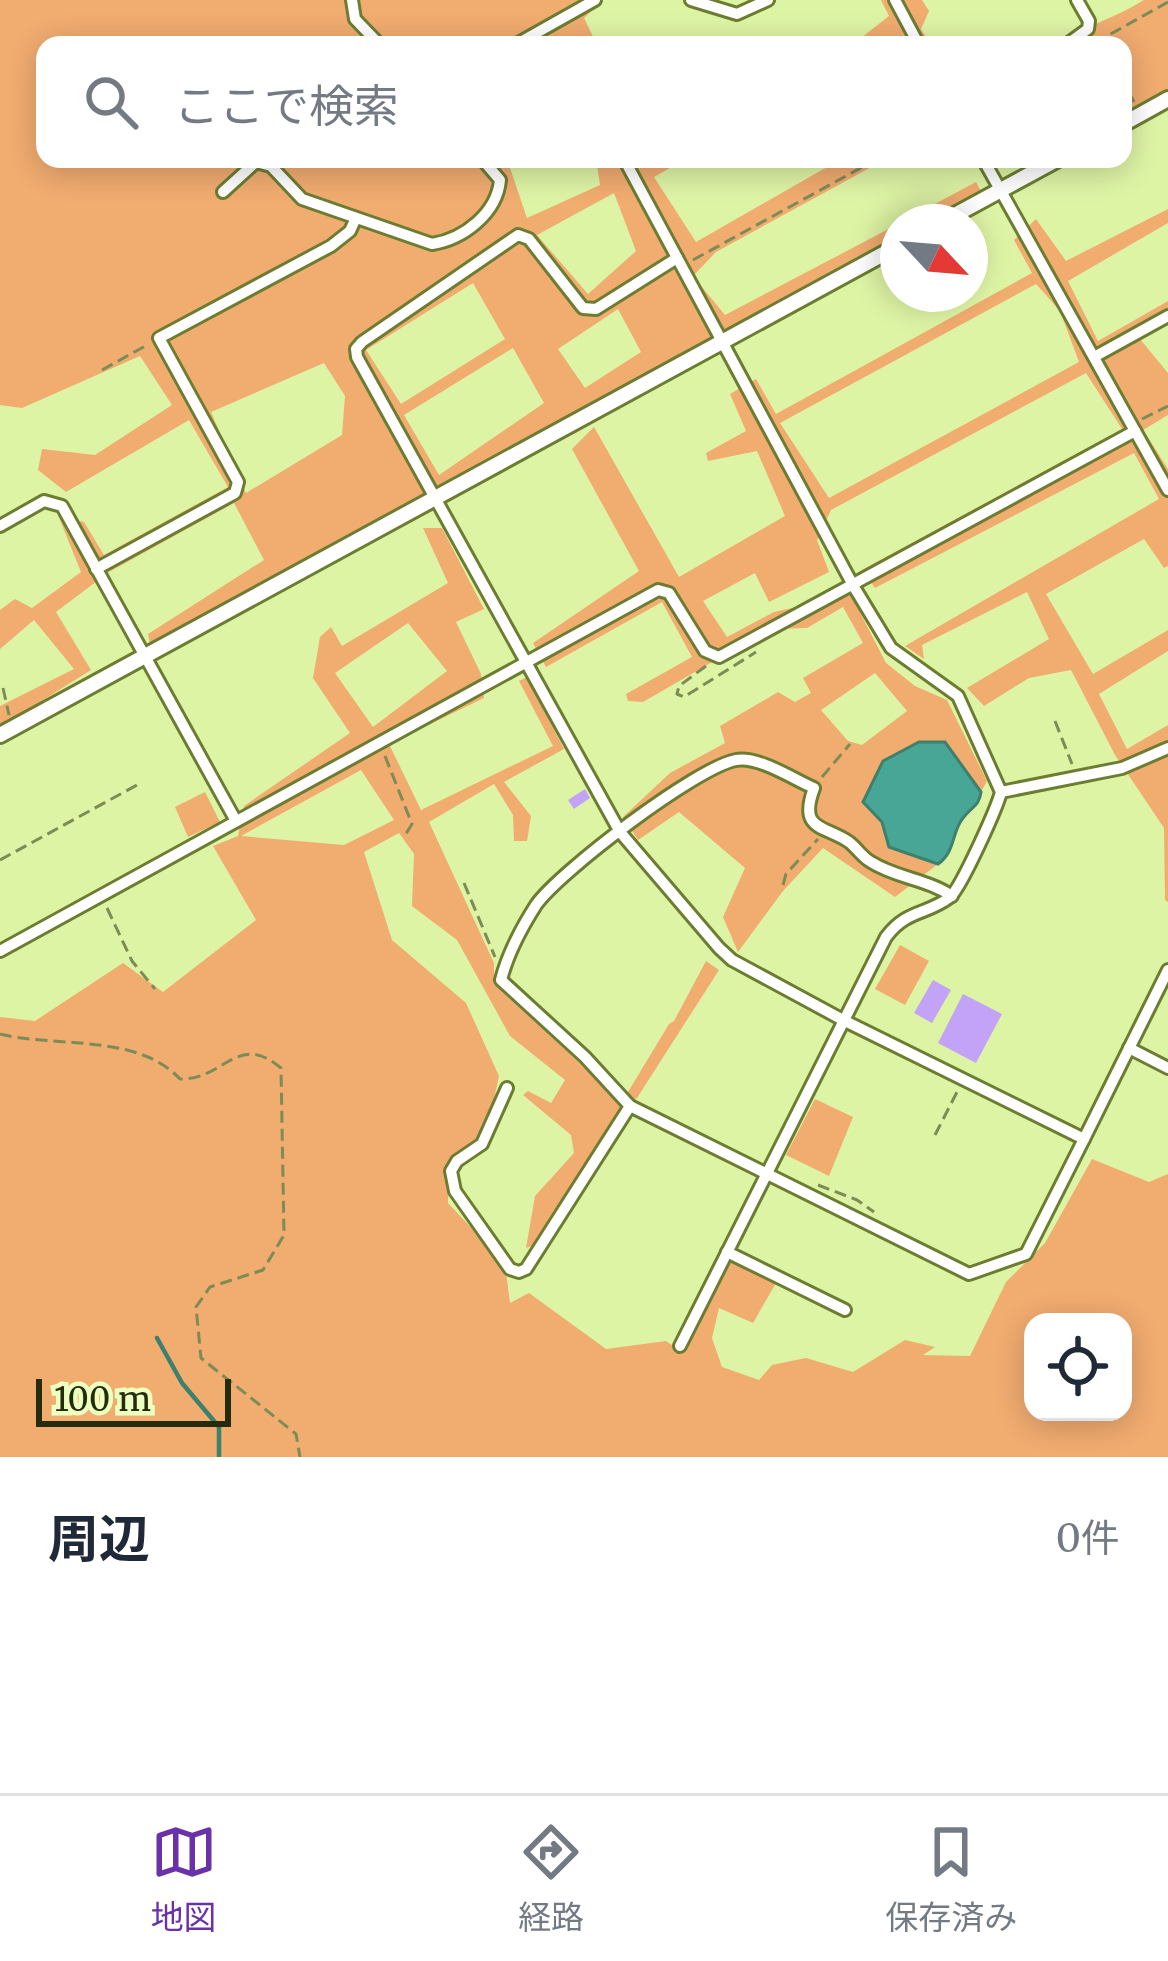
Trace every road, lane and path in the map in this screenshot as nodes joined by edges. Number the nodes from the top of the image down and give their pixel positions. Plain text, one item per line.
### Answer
1 (352, 0) edge
2 (595, 0) edge
3 (691, 0) edge
4 (768, 0) edge
5 (895, 0) edge
6 (1078, 0) edge
7 (1168, 2) edge
8 (746, 5) edge
9 (372, 36) edge
10 (531, 36) edge
11 (914, 36) edge
12 (1078, 36) edge
13 (1107, 36) edge
14 (1132, 98) edge
15 (1168, 99) edge
16 (1141, 114) junction
17 (1132, 119) edge
18 (250, 168) edge
19 (273, 168) edge
20 (490, 168) edge
21 (630, 168) edge
22 (860, 168) edge
23 (988, 168) edge
24 (1041, 168) edge
25 (1001, 190) junction
26 (224, 192) dead end
27 (976, 204) edge
28 (355, 220) junction
29 (880, 256) edge
30 (679, 263) junction
31 (1168, 316) edge
32 (159, 338) junction
33 (721, 343) junction
34 (1094, 357) junction
35 (102, 370) dead end
36 (1168, 406) edge
37 (1135, 431) junction
38 (1168, 490) edge
39 (435, 498) junction
40 (0, 526) edge
41 (96, 569) junction
42 (854, 587) junction
43 (143, 657) junction
44 (528, 662) junction
45 (3, 688) dead end
46 (1054, 721) dead end
47 (6, 732) edge
48 (380, 743) junction
49 (850, 744) dead end
50 (1168, 748) edge
51 (1077, 777) junction
52 (137, 784) dead end
53 (814, 788) junction
54 (1001, 792) junction
55 (236, 821) junction
56 (620, 832) junction
57 (824, 833) junction
58 (404, 837) dead end
59 (0, 860) edge
60 (464, 883) dead end
61 (783, 885) dead end
62 (101, 895) junction
63 (952, 896) junction
64 (0, 951) edge
65 (504, 968) junction
66 (1168, 970) edge
67 (155, 989) dead end
68 (843, 1020) junction
69 (0, 1034) edge
70 (1129, 1048) junction
71 (1168, 1068) edge
72 (964, 1080) junction
73 (507, 1088) dead end
74 (629, 1106) junction
75 (935, 1135) dead end
76 (1084, 1138) junction
77 (768, 1174) junction
78 (727, 1252) junction
79 (844, 1310) dead end
80 (680, 1346) dead end
81 (300, 1457) edge

1 - 9 street
2 - 10 street
3 - 8 street
4 - 8 street
5 - 11 street
6 - 12 street
7 - 13 path
14 - 16 path
15 - 16 street
16 - 17 street
18 - 26 street
19 - 28 street
20 - 28 street
21 - 30 street
22 - 30 path
23 - 25 street
24 - 25 street
25 - 27 street
25 - 34 street
28 - 32 street
29 - 33 street
30 - 33 street
30 - 39 street
31 - 34 street
32 - 35 path
32 - 41 street
33 - 39 street
33 - 42 street
34 - 37 street
36 - 37 path
37 - 38 street
37 - 42 street
39 - 43 street
39 - 44 street
40 - 41 street
41 - 43 street
42 - 44 street
42 - 54 street
43 - 47 street
43 - 55 street
44 - 48 street
44 - 56 street
45 - 47 path
46 - 51 path
48 - 55 street
48 - 58 path
49 - 53 path
50 - 51 street
51 - 54 street
52 - 59 path
53 - 56 street
53 - 57 street
54 - 63 street
55 - 62 street
56 - 65 street
56 - 68 street
57 - 61 path
57 - 63 street
60 - 65 path
62 - 64 street
62 - 67 path
63 - 68 street
65 - 74 street
66 - 70 street
68 - 72 street
68 - 77 street
69 - 81 path
70 - 71 street
70 - 76 street
72 - 75 path
72 - 76 street
73 - 74 street
74 - 77 street
76 - 77 street
77 - 78 street
78 - 79 street
78 - 80 street

